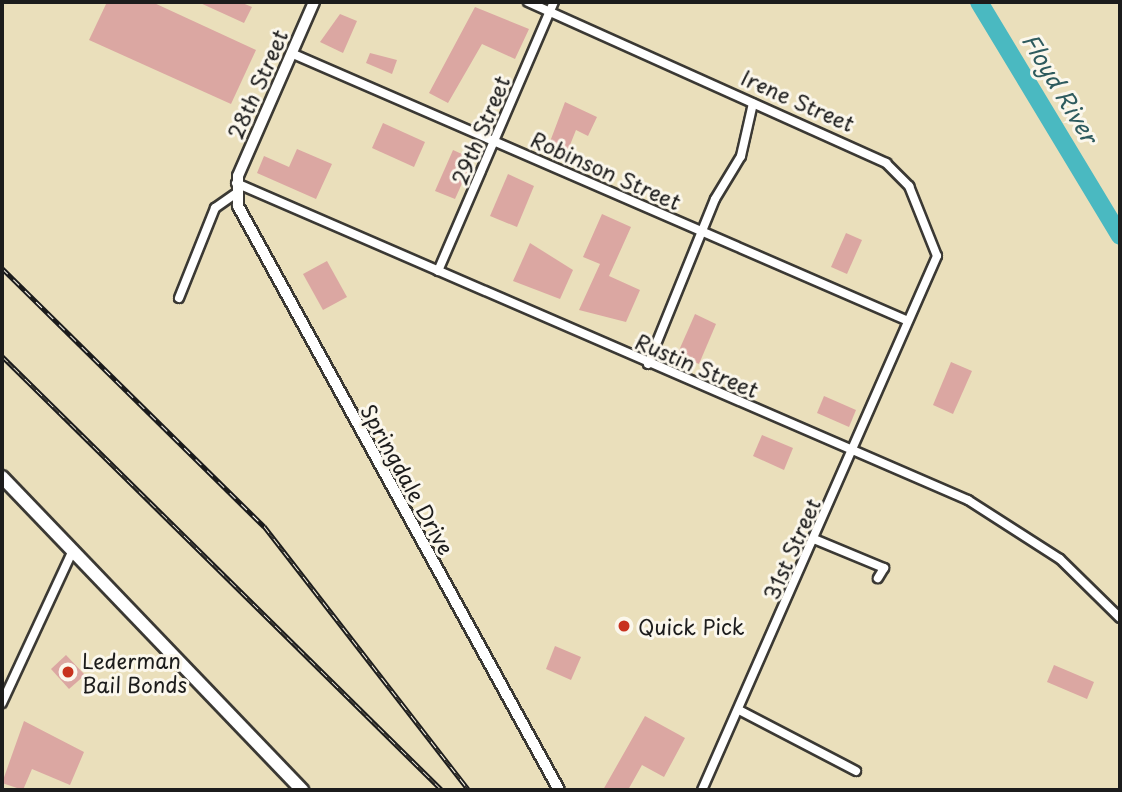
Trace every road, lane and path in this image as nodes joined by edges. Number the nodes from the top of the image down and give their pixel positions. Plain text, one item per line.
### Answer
1 (314, 2) edge
2 (528, 2) edge
3 (554, 2) edge
4 (550, 11) junction
5 (291, 53) junction
6 (753, 103) junction
7 (495, 141) junction
8 (235, 189) junction
9 (703, 233) junction
10 (438, 271) junction
11 (179, 298) dead end
12 (906, 320) junction
13 (649, 364) junction
14 (853, 452) junction
15 (2, 477) edge
16 (814, 540) junction
17 (73, 550) junction
18 (878, 578) dead end
19 (1120, 618) edge
20 (2, 703) edge
21 (739, 710) junction
22 (856, 771) dead end
23 (302, 790) edge
24 (559, 790) edge
25 (702, 790) edge

1 - 5 street, 28th Street
2 - 4 street, Irene Street
3 - 4 street, 29th Street
4 - 6 street, Irene Street
4 - 7 street, 29th Street
5 - 7 street, Robinson Street
5 - 8 street, 28th Street
6 - 9 street
6 - 12 street, Irene Street
7 - 9 street, Robinson Street
7 - 10 street, 29th Street
8 - 10 street, Rustin Street
8 - 11 street
8 - 24 street, Springdale Drive
9 - 12 street, Robinson Street
9 - 13 street
10 - 13 street, Rustin Street
12 - 14 street, 31st Street
13 - 14 street, Rustin Street
14 - 16 street, 31st Street
14 - 19 street, Rustin Street
15 - 17 main road
16 - 18 street
16 - 21 street, 31st Street
17 - 20 street
17 - 23 main road
21 - 22 street
21 - 25 street, 31st Street

